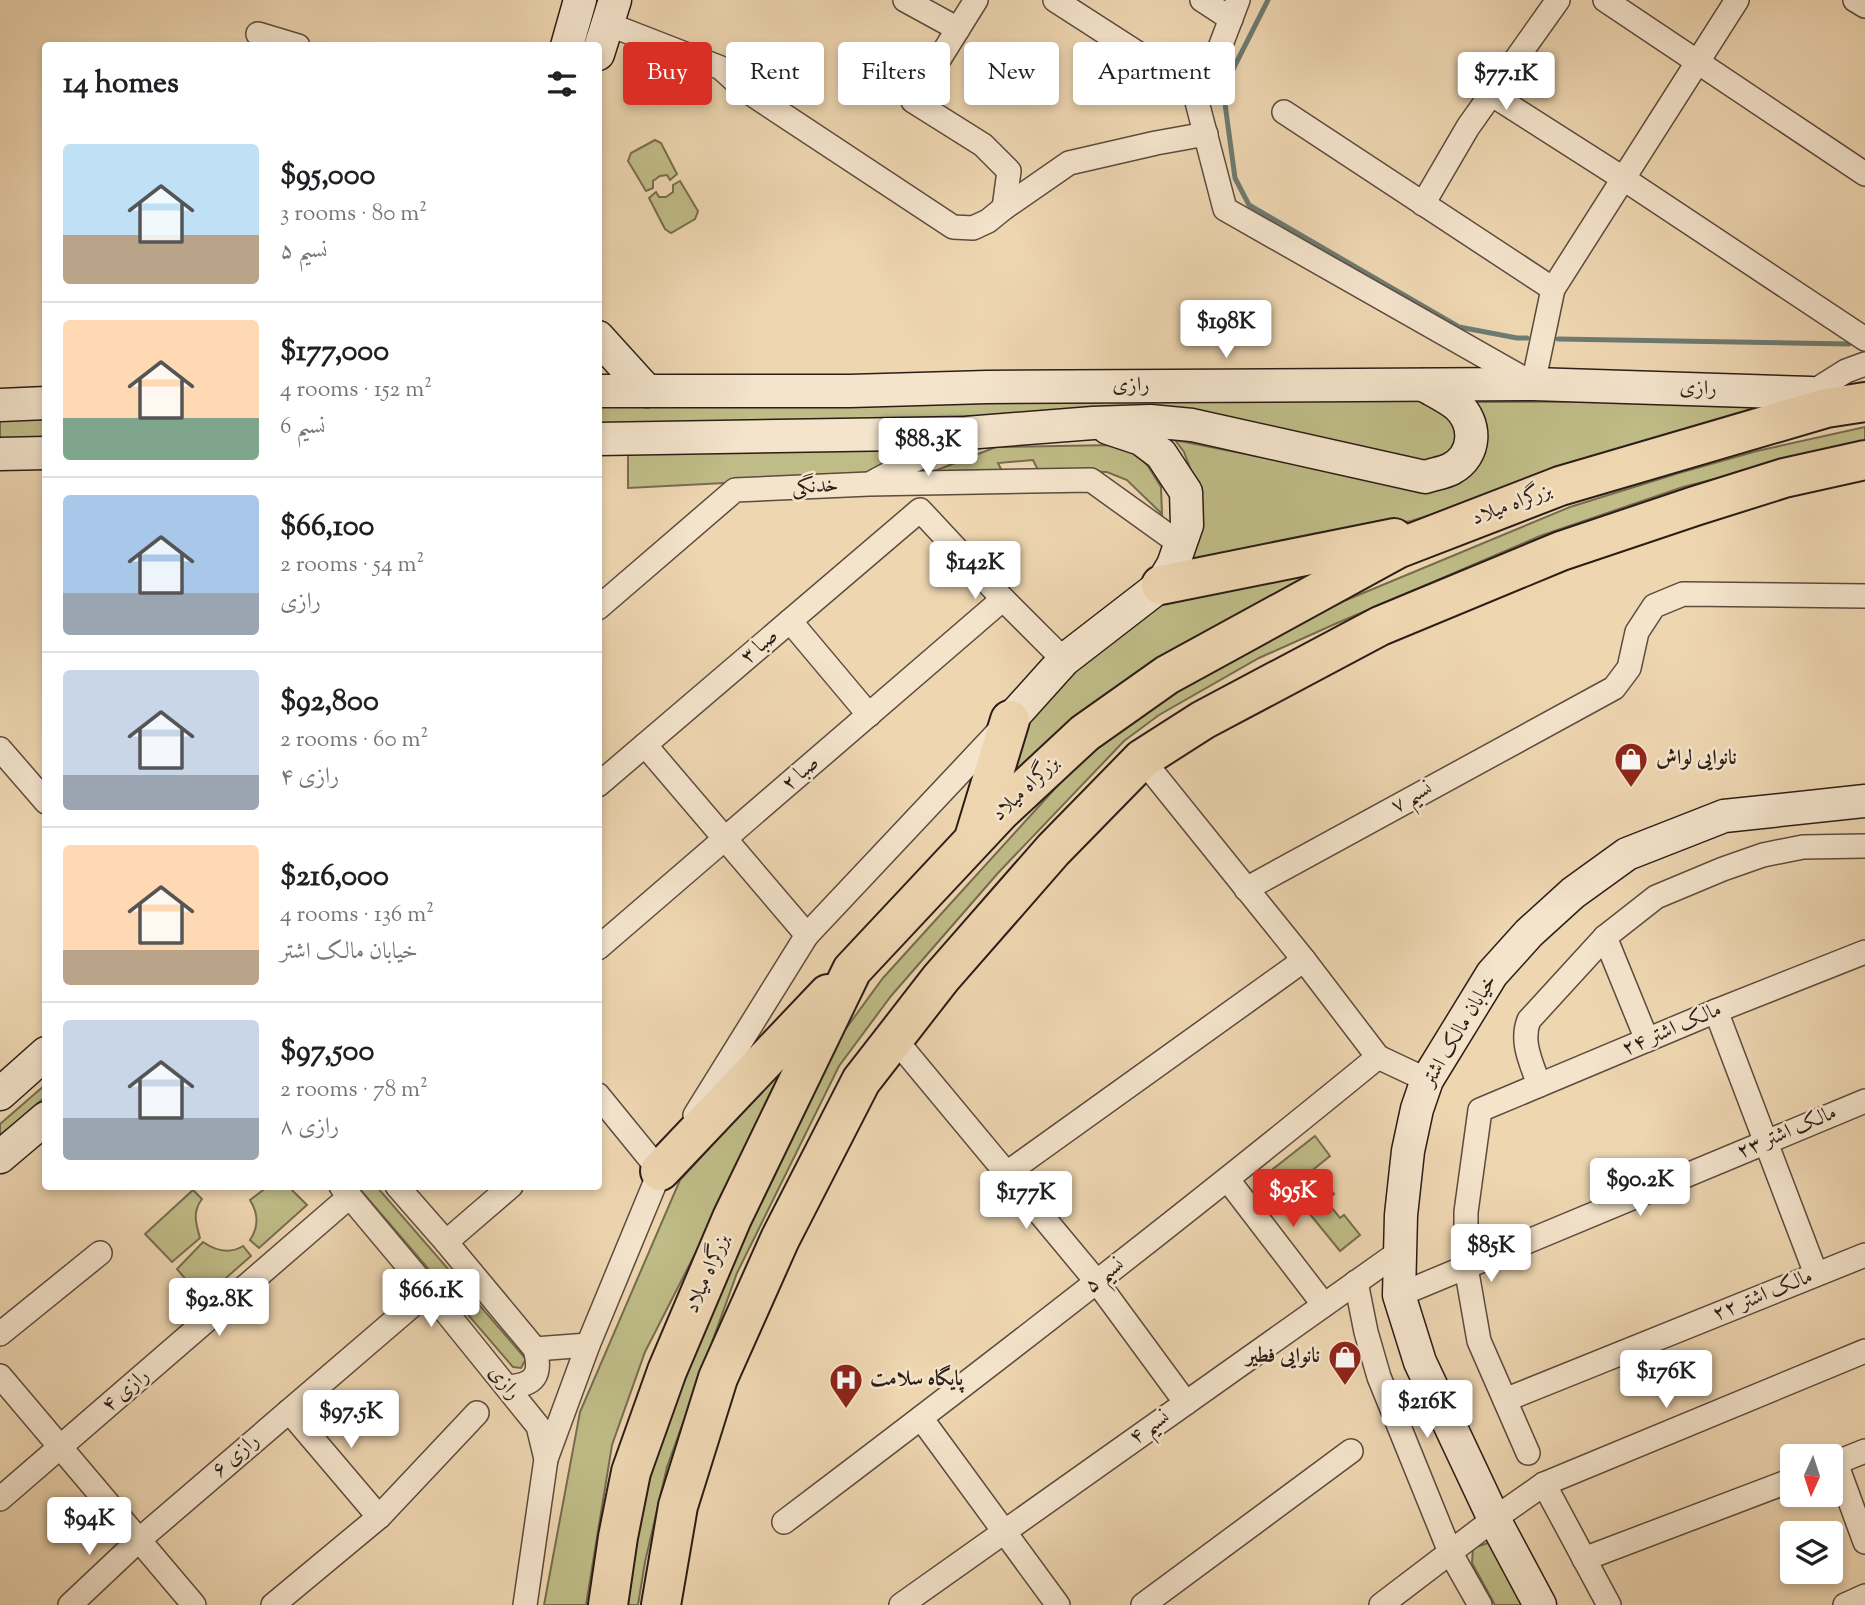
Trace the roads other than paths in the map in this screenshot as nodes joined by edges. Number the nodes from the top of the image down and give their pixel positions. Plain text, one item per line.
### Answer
1 (580, 0) edge
2 (905, 0) edge
3 (975, 0) edge
4 (1055, 0) edge
5 (1202, 0) edge
6 (1558, 0) edge
7 (1605, 0) edge
8 (1737, 0) edge
9 (1855, 0) edge
10 (1865, 6) edge
11 (1235, 9) edge
12 (611, 12) edge
13 (958, 29) junction
14 (261, 42) edge
15 (285, 42) edge
16 (568, 42) edge
17 (602, 42) edge
18 (1120, 42) edge
19 (1222, 42) edge
20 (1698, 62) junction
21 (1492, 94) junction
22 (1198, 105) edge
23 (1284, 112) dead end
24 (1206, 134) junction
25 (1865, 174) edge
26 (1624, 179) junction
27 (1423, 204) junction
28 (1004, 208) junction
29 (1553, 289) junction
30 (1865, 339) edge
31 (602, 341) edge
32 (1865, 364) edge
33 (1533, 384) junction
34 (1423, 385) junction
35 (602, 391) edge
36 (647, 391) junction
37 (1818, 400) junction
38 (1865, 402) edge
39 (42, 404) edge
40 (0, 405) edge
41 (1093, 423) junction
42 (966, 433) junction
43 (602, 439) edge
44 (42, 453) edge
45 (0, 454) edge
46 (1865, 460) edge
47 (869, 484) junction
48 (1462, 524) junction
49 (1180, 544) junction
50 (1161, 585) junction
51 (1865, 596) edge
52 (1003, 599) junction
53 (602, 605) edge
54 (790, 621) junction
55 (1064, 660) junction
56 (869, 715) junction
57 (1010, 720) junction
58 (645, 745) junction
59 (0, 749) edge
60 (1142, 759) junction
61 (602, 782) edge
62 (42, 797) edge
63 (1865, 801) edge
64 (726, 838) junction
65 (972, 843) junction
66 (1865, 846) edge
67 (1247, 889) junction
68 (807, 935) junction
69 (1605, 937) junction
70 (602, 945) edge
71 (1865, 952) edge
72 (1304, 960) junction
73 (852, 970) junction
74 (1716, 1011) junction
75 (894, 1038) junction
76 (1647, 1040) junction
77 (42, 1057) edge
78 (1378, 1057) junction
79 (1427, 1080) junction
80 (1539, 1085) junction
81 (0, 1094) edge
82 (1865, 1101) edge
83 (602, 1104) edge
84 (42, 1121) edge
85 (1766, 1142) junction
86 (0, 1157) edge
87 (660, 1171) junction
88 (1006, 1173) junction
89 (1228, 1180) junction
90 (400, 1190) edge
91 (506, 1190) edge
92 (345, 1191) edge
93 (446, 1242) junction
94 (1399, 1252) junction
95 (100, 1253) dead end
96 (1865, 1255) edge
97 (1466, 1268) junction
98 (1816, 1274) junction
99 (1097, 1282) junction
100 (1356, 1282) junction
101 (429, 1291) junction
102 (1399, 1295) junction
103 (1324, 1305) junction
104 (0, 1334) edge
105 (588, 1345) junction
106 (535, 1349) junction
107 (1865, 1351) edge
108 (0, 1376) edge
109 (508, 1387) junction
110 (1505, 1400) junction
111 (1186, 1403) junction
112 (289, 1411) junction
113 (477, 1413) dead end
114 (921, 1418) junction
115 (60, 1447) junction
116 (1351, 1451) dead end
117 (1865, 1451) edge
118 (1528, 1453) dead end
119 (546, 1459) junction
120 (1843, 1460) edge
121 (1544, 1484) junction
122 (1780, 1485) edge
123 (1843, 1488) edge
124 (0, 1499) edge
125 (379, 1517) junction
126 (1494, 1519) junction
127 (784, 1522) dead end
128 (1004, 1532) junction
129 (139, 1540) junction
130 (1865, 1542) edge
131 (1450, 1552) junction
132 (1584, 1559) junction
133 (1865, 1596) edge
134 (70, 1605) edge
135 (194, 1605) edge
136 (273, 1605) edge
137 (525, 1605) edge
138 (608, 1605) edge
139 (661, 1605) edge
140 (901, 1605) edge
141 (1058, 1605) edge
142 (1143, 1605) edge
143 (1381, 1605) edge
144 (1480, 1605) edge
145 (1540, 1605) edge
146 (1609, 1605) edge
147 (1845, 1605) edge

1 - 16 street
2 - 13 street
3 - 13 street
4 - 18 street
5 - 11 street
6 - 21 street
7 - 20 street
8 - 20 street
9 - 10 street
11 - 19 street
12 - 17 street
12 - 28 street
13 - 28 street
14 - 15 street
20 - 25 street
20 - 26 street
21 - 26 street
21 - 27 street
22 - 24 street
23 - 27 street
24 - 28 street
24 - 33 street
26 - 29 street
26 - 30 street
27 - 29 street
29 - 33 street
31 - 36 street
32 - 37 street
33 - 34 street, رازی
33 - 37 street, رازی
34 - 36 street, رازی
34 - 41 street, رازی
35 - 36 street, رازی
37 - 38 highway, بزرگراه میلاد
37 - 48 highway, بزرگراه میلاد
39 - 40 street
41 - 42 street, رازی
41 - 49 street
42 - 43 street, رازی
42 - 47 street
44 - 45 street
46 - 60 highway
47 - 49 street, خدنگی
47 - 53 street, خدنگی
48 - 50 highway
48 - 65 highway, بزرگراه میلاد
49 - 50 street
50 - 55 street
51 - 67 street, نسیم ۷
52 - 54 street, صبا ۳
52 - 55 street
52 - 56 street, صبا ۲
54 - 56 street
54 - 58 street, صبا ۳
55 - 57 street
56 - 64 street, صبا ۲
57 - 65 highway
57 - 68 street
58 - 61 street, صبا ۳
58 - 64 street
59 - 62 street
60 - 67 street
60 - 75 highway
63 - 79 street, خیابان مالک اشتر
64 - 68 street
64 - 70 street, صبا ۲
65 - 73 highway, بزرگراه میلاد
66 - 69 street
67 - 72 street
68 - 87 street
69 - 76 street
69 - 80 street
71 - 74 street, مالک اشتر ۲۴
72 - 78 street
72 - 88 street
73 - 87 highway
73 - 138 highway, بزرگراه میلاد
74 - 76 street, مالک اشتر ۲۴
74 - 85 street
75 - 88 street
75 - 139 highway
76 - 80 street, مالک اشتر ۲۴
77 - 81 street
78 - 79 street
78 - 89 street, نسیم ۵
79 - 94 street, خیابان مالک اشتر
80 - 97 street, مالک اشتر ۲۴
82 - 85 street, مالک اشتر ۲۳
83 - 87 street
84 - 86 street
85 - 97 street, مالک اشتر ۲۳
85 - 98 street
87 - 105 street
88 - 99 street
89 - 99 street, نسیم ۵
89 - 103 street
90 - 93 street
91 - 93 street
92 - 101 street, رازی
92 - 115 street, رازی ۴
93 - 106 street
94 - 100 street, نسیم ۴
94 - 102 street, خیابان مالک اشتر
95 - 104 street
96 - 98 street, مالک اشتر ۲۲
97 - 102 street, مالک اشتر ۲۳
97 - 110 street
98 - 110 street, مالک اشتر ۲۲
99 - 111 street
99 - 114 street, نسیم ۵
100 - 103 street, نسیم ۴
100 - 131 street
101 - 109 street, رازی
101 - 112 street, رازی ۶
102 - 126 street, خیابان مالک اشتر
103 - 111 street, نسیم ۴
105 - 106 street
105 - 119 street
106 - 109 street
107 - 121 street
108 - 115 street
109 - 119 street, رازی
110 - 118 street
111 - 128 street, نسیم ۴
112 - 125 street
112 - 129 street, رازی ۶
113 - 125 street
114 - 127 street, نسیم ۵
114 - 128 street
115 - 124 street, رازی ۴
115 - 129 street
116 - 142 street
117 - 120 street
119 - 137 street
121 - 126 street
121 - 132 street
122 - 132 street
123 - 130 street
125 - 136 street
126 - 131 street
126 - 145 street, خیابان مالک اشتر
128 - 140 street, نسیم ۴
128 - 141 street
129 - 134 street, رازی ۶
129 - 135 street
131 - 143 street
131 - 144 street
132 - 146 street
133 - 147 street

